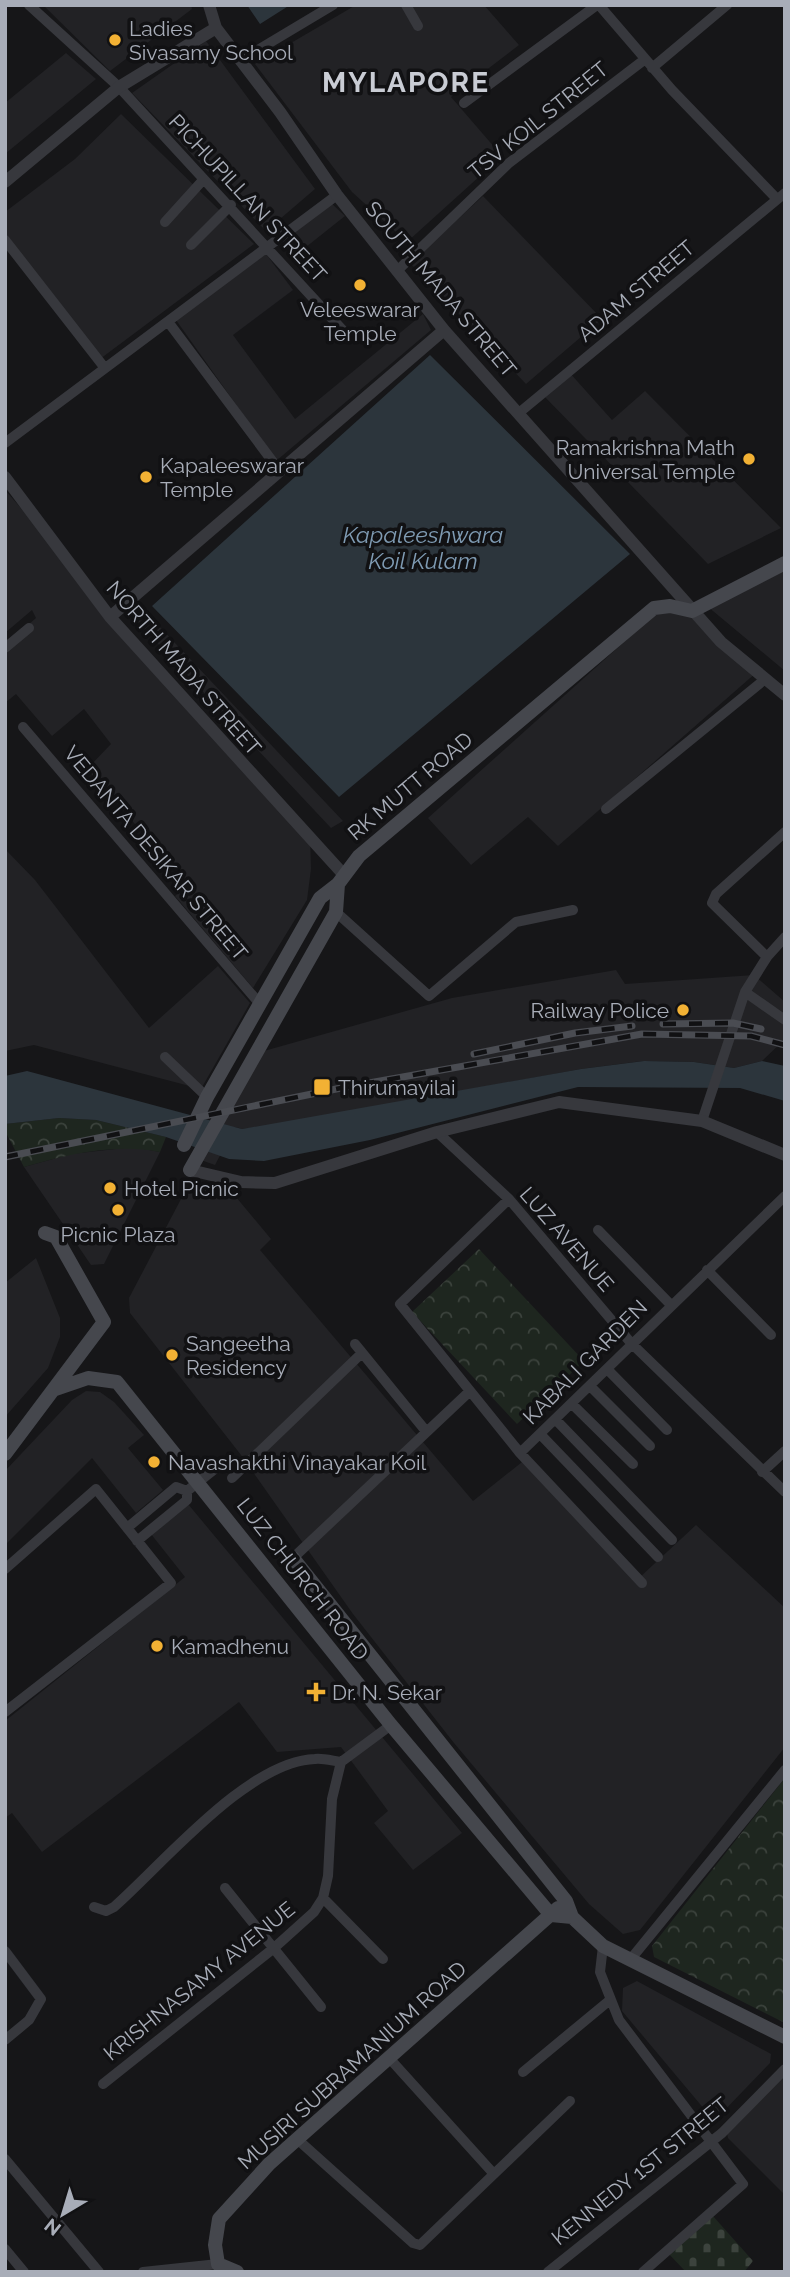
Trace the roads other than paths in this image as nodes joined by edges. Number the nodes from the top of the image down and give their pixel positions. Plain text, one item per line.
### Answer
1 (29, 5) edge
2 (209, 5) edge
3 (333, 5) edge
4 (406, 5) edge
5 (598, 5) edge
6 (727, 5) edge
7 (418, 26) dead end
8 (216, 28) junction
9 (241, 60) junction
10 (648, 64) junction
11 (119, 88) junction
12 (464, 103) dead end
13 (203, 180) junction
14 (5, 182) edge
15 (337, 195) junction
16 (781, 196) edge
17 (231, 205) junction
18 (165, 222) dead end
19 (5, 240) edge
20 (191, 245) dead end
21 (268, 247) junction
22 (398, 270) junction
23 (169, 323) junction
24 (444, 330) junction
25 (348, 335) dead end
26 (104, 367) junction
27 (520, 412) junction
28 (5, 443) edge
29 (279, 470) junction
30 (5, 477) edge
31 (785, 563) edge
32 (692, 611) junction
33 (110, 617) junction
34 (29, 628) dead end
35 (5, 648) edge
36 (764, 680) junction
37 (785, 695) edge
38 (23, 727) dead end
39 (606, 809) dead end
40 (785, 832) edge
41 (341, 880) junction
42 (573, 910) dead end
43 (336, 912) junction
44 (785, 937) edge
45 (767, 957) junction
46 (744, 997) junction
47 (260, 1004) junction
48 (785, 1020) edge
49 (165, 1057) dead end
50 (206, 1099) junction
51 (702, 1121) junction
52 (437, 1132) junction
53 (184, 1146) dead end
54 (785, 1155) edge
55 (190, 1170) joint
56 (785, 1196) edge
57 (509, 1199) junction
58 (598, 1230) dead end
59 (45, 1233) dead end
60 (707, 1270) junction
61 (670, 1304) junction
62 (771, 1335) dead end
63 (631, 1343) junction
64 (607, 1369) junction
65 (590, 1386) junction
66 (53, 1390) junction
67 (469, 1392) junction
68 (572, 1404) junction
69 (556, 1420) junction
70 (425, 1430) junction
71 (667, 1430) dead end
72 (541, 1435) junction
73 (650, 1446) dead end
74 (785, 1451) edge
75 (520, 1452) junction
76 (5, 1454) edge
77 (221, 1464) dead end
78 (633, 1464) dead end
79 (762, 1472) junction
80 (232, 1478) dead end
81 (193, 1487) junction
82 (785, 1492) edge
83 (127, 1528) junction
84 (672, 1540) dead end
85 (137, 1541) junction
86 (658, 1557) dead end
87 (293, 1558) joint
88 (5, 1569) edge
89 (642, 1583) dead end
90 (372, 1658) junction
91 (351, 1675) junction
92 (5, 1712) edge
93 (391, 1725) junction
94 (341, 1762) junction
95 (785, 1770) edge
96 (225, 1888) dead end
97 (323, 1898) junction
98 (566, 1901) junction
99 (94, 1906) dead end
100 (551, 1914) junction
101 (572, 1917) junction
102 (603, 1946) junction
103 (274, 1948) junction
104 (5, 1951) edge
105 (383, 1959) dead end
106 (630, 1960) junction
107 (610, 2000) junction
108 (321, 2007) dead end
109 (785, 2037) edge
110 (5, 2040) edge
111 (390, 2059) junction
112 (785, 2069) edge
113 (523, 2072) dead end
114 (103, 2084) dead end
115 (570, 2101) dead end
116 (297, 2139) junction
117 (709, 2141) junction
118 (5, 2159) edge
119 (493, 2173) junction
120 (5, 2249) edge
121 (216, 2268) edge
122 (24, 2272) edge
123 (99, 2272) edge
124 (143, 2272) edge
125 (237, 2272) edge
126 (548, 2272) edge
127 (643, 2272) edge

1 - 11 street, PICHUPILLAN STREET
2 - 8 street
3 - 9 street
4 - 7 street
5 - 10 street
5 - 12 street
6 - 10 street, TSV KOIL STREET
8 - 9 street, SOUTH MADA STREET
8 - 11 street
9 - 15 street, SOUTH MADA STREET
10 - 16 street
10 - 22 street, TSV KOIL STREET
11 - 13 street, PICHUPILLAN STREET
11 - 14 street
13 - 17 street, PICHUPILLAN STREET
13 - 18 street
15 - 21 street
15 - 22 street, SOUTH MADA STREET
16 - 27 street, ADAM STREET
17 - 20 street
17 - 21 street, PICHUPILLAN STREET
19 - 26 street
21 - 23 street
21 - 25 street, PICHUPILLAN STREET
22 - 24 street, SOUTH MADA STREET
23 - 26 street
23 - 29 street
24 - 27 street, SOUTH MADA STREET
24 - 29 street
26 - 28 street
27 - 32 street, SOUTH MADA STREET
29 - 33 street
30 - 33 street, NORTH MADA STREET
31 - 32 main road
32 - 36 street, SOUTH MADA STREET
32 - 41 main road, RK MUTT ROAD
33 - 41 street, NORTH MADA STREET
34 - 35 street
36 - 37 street, SOUTH MADA STREET
36 - 39 street
38 - 47 street, VEDANTA DESIKAR STREET
40 - 45 street
41 - 43 main road
41 - 47 main road, RK MUTT ROAD
42 - 43 street
43 - 55 main road
44 - 45 street
45 - 46 street
46 - 48 street
46 - 51 street
47 - 50 main road, RK MUTT ROAD
49 - 50 street
50 - 53 main road
51 - 52 street
51 - 54 street
52 - 55 street
52 - 57 street, LUZ AVENUE
56 - 60 street, KABALI GARDEN
57 - 63 street, LUZ AVENUE
57 - 67 street, KABALI GARDEN
58 - 61 street
59 - 66 main road
60 - 61 street, KABALI GARDEN
60 - 62 street
61 - 63 street, KABALI GARDEN
63 - 64 street, KABALI GARDEN
63 - 79 street, LUZ AVENUE
64 - 65 street, KABALI GARDEN
64 - 71 street
65 - 68 street, KABALI GARDEN
65 - 73 street
66 - 76 main road
66 - 81 main road, LUZ CHURCH ROAD
67 - 70 street
67 - 75 street, KABALI GARDEN
68 - 69 street, KABALI GARDEN
68 - 78 street
69 - 72 street, KABALI GARDEN
69 - 84 street
70 - 80 street
70 - 87 street
72 - 75 street, KABALI GARDEN
72 - 86 street
74 - 79 street
75 - 89 street
77 - 81 street
79 - 82 street, LUZ AVENUE
81 - 83 street
81 - 85 street
81 - 91 main road, LUZ CHURCH ROAD
83 - 85 street
83 - 88 street
85 - 92 street
87 - 90 main road, LUZ CHURCH ROAD
90 - 91 main road
90 - 98 main road, LUZ CHURCH ROAD
91 - 93 main road, LUZ CHURCH ROAD
93 - 94 street
93 - 100 main road, LUZ CHURCH ROAD
94 - 97 street, KRISHNASAMY AVENUE
94 - 99 street
95 - 106 street
96 - 103 street
97 - 103 street, KRISHNASAMY AVENUE
97 - 105 street
98 - 100 main road, MUSIRI SUBRAMANIUM ROAD
98 - 101 main road, LUZ CHURCH ROAD
100 - 101 main road
100 - 111 main road, MUSIRI SUBRAMANIUM ROAD
101 - 102 main road, LUZ CHURCH ROAD
102 - 106 main road, LUZ CHURCH ROAD
102 - 107 street
103 - 108 street
103 - 114 street, KRISHNASAMY AVENUE
104 - 110 street
106 - 109 main road, LUZ CHURCH ROAD
107 - 113 street
107 - 117 street
111 - 116 main road, MUSIRI SUBRAMANIUM ROAD
111 - 119 street
112 - 117 street, KENNEDY 1ST STREET
115 - 119 street
116 - 119 street
116 - 121 main road, MUSIRI SUBRAMANIUM ROAD
117 - 126 street, KENNEDY 1ST STREET
117 - 127 street
118 - 123 street
120 - 122 street
121 - 124 street
121 - 125 main road

